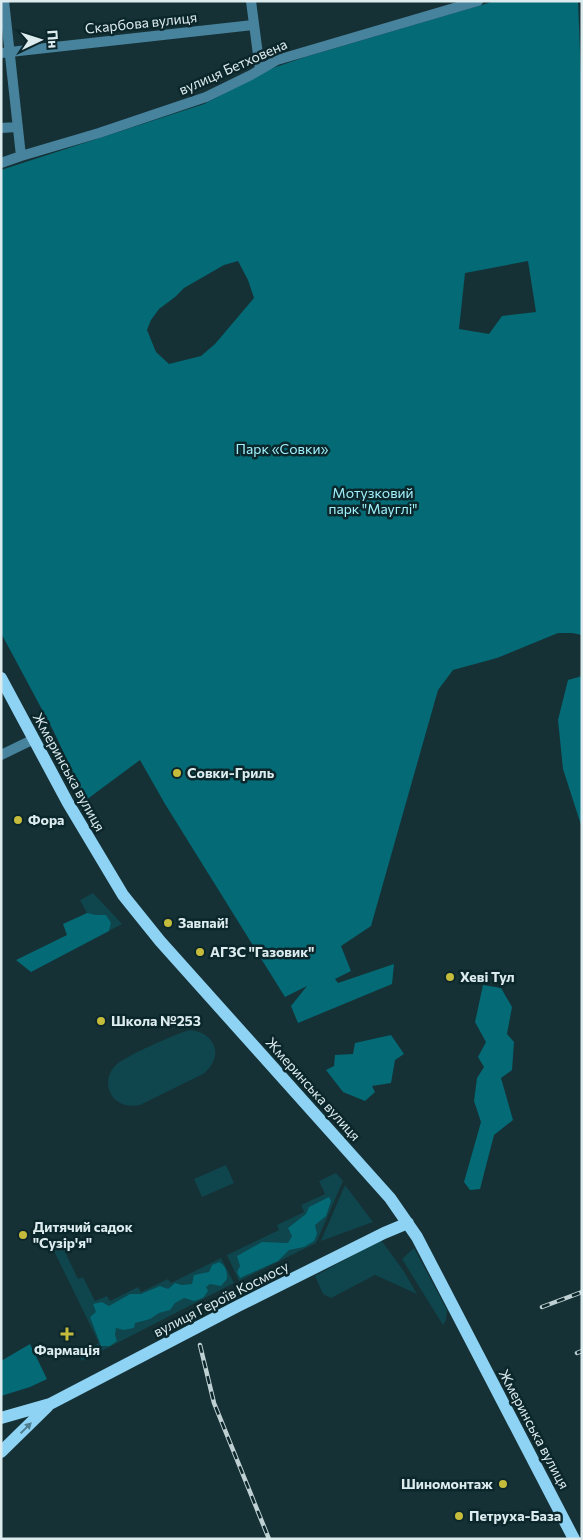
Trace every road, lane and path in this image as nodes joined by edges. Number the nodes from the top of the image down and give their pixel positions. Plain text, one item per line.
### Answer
1 (4, 1) edge
2 (251, 1) edge
3 (478, 1) edge
4 (253, 25) junction
5 (5, 52) edge
6 (260, 70) junction
7 (17, 127) junction
8 (1, 128) edge
9 (21, 156) junction
10 (1, 163) edge
11 (1, 678) edge
12 (34, 739) junction
13 (1, 755) edge
14 (408, 1223) junction
15 (50, 1404) junction
16 (1, 1418) edge
17 (1, 1452) edge
18 (574, 1539) edge

1 - 5 street
2 - 4 street
3 - 6 street, вулиця Бетховена
4 - 5 street, Скарбова вулиця
4 - 6 street
5 - 7 street
6 - 9 street, вулиця Бетховена
7 - 8 street
7 - 9 street
9 - 10 street, вулиця Бетховена
11 - 12 main road, Жмеринська вулиця
12 - 13 street
12 - 14 main road, Жмеринська вулиця
14 - 15 main road, вулиця Героїв Космосу
14 - 18 main road, Жмеринська вулиця
15 - 16 main road, вулиця Героїв Космосу
17 -> 15 main road, вулиця Героїв Космосу

